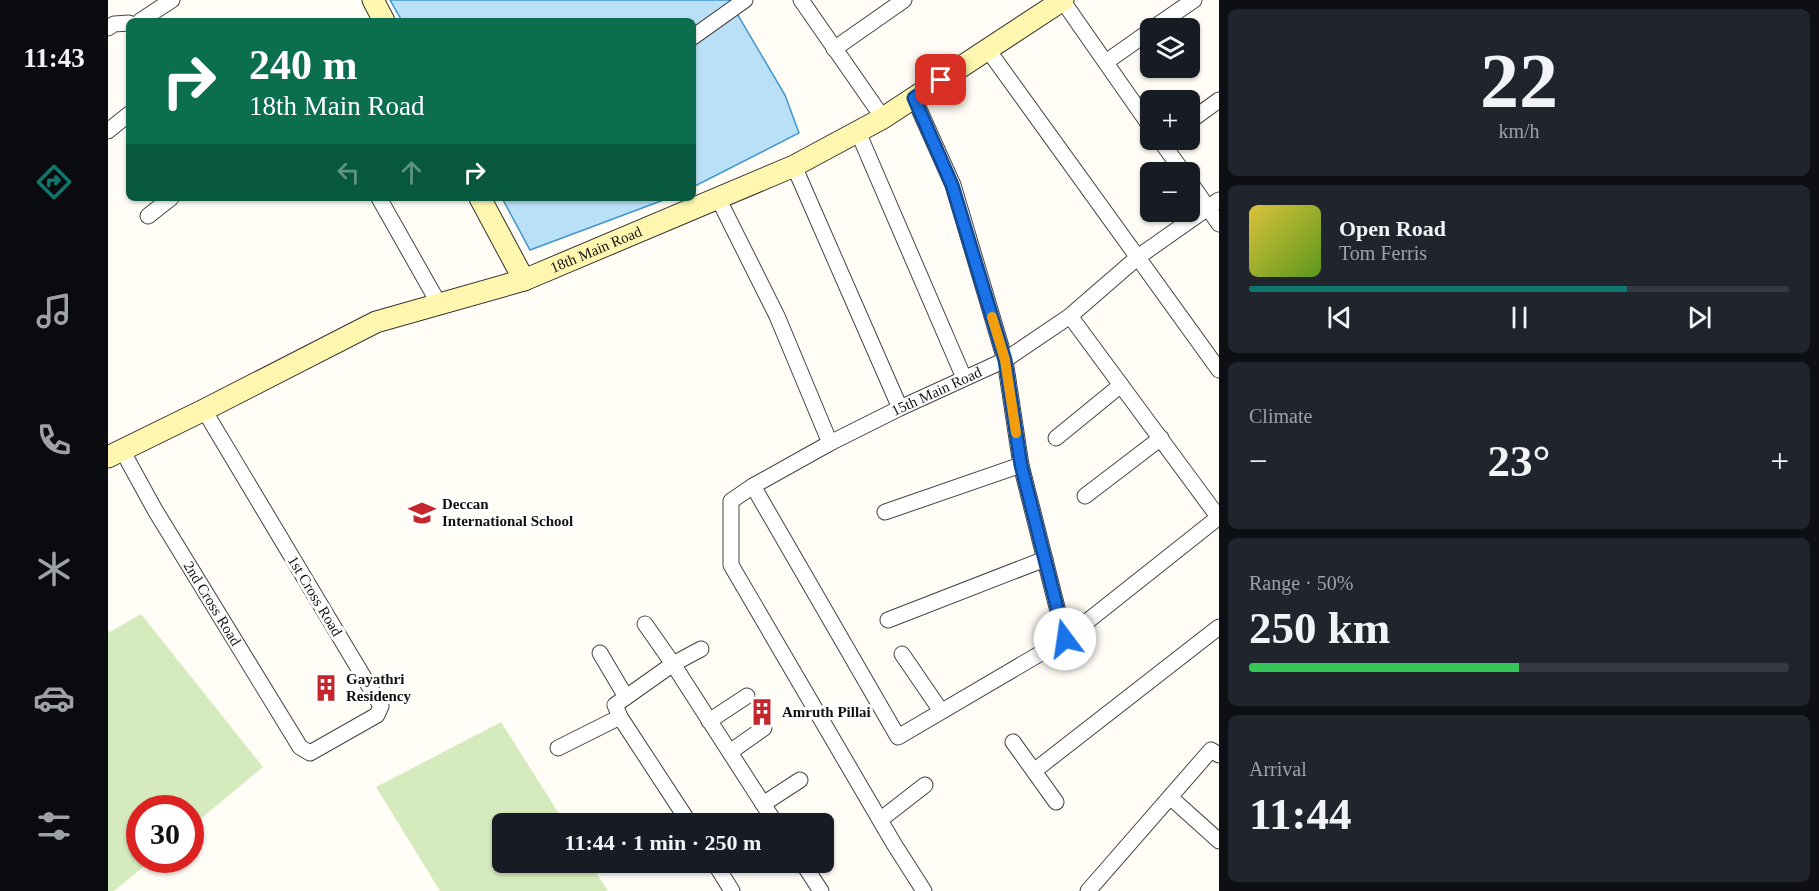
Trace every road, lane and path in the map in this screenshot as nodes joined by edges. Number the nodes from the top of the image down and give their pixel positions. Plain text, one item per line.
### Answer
1 (172, 0) edge
2 (373, 0) edge
3 (745, 0) edge
4 (801, 0) edge
5 (904, 0) edge
6 (1063, 0) edge
7 (1194, 0) edge
8 (145, 18) edge
9 (382, 18) edge
10 (1169, 18) edge
11 (696, 35) edge
12 (1140, 38) edge
13 (834, 49) junction
14 (988, 50) junction
15 (1106, 62) junction
16 (914, 98) junction
17 (1219, 100) edge
18 (1140, 111) edge
19 (1200, 114) edge
20 (126, 116) edge
21 (883, 118) junction
22 (108, 131) edge
23 (858, 132) junction
24 (794, 166) junction
25 (1200, 192) edge
26 (718, 198) junction
27 (167, 201) edge
28 (381, 201) edge
29 (482, 201) edge
30 (1213, 204) edge
31 (148, 216) dead end
32 (1219, 224) edge
33 (1138, 257) junction
34 (524, 280) junction
35 (439, 304) junction
36 (1070, 316) junction
37 (1005, 360) junction
38 (1219, 370) edge
39 (964, 378) junction
40 (1121, 385) junction
41 (900, 408) junction
42 (204, 410) junction
43 (1056, 438) dead end
44 (1161, 438) junction
45 (830, 444) junction
46 (115, 453) edge
47 (1021, 465) junction
48 (753, 486) junction
49 (1085, 496) dead end
50 (885, 512) dead end
51 (1219, 517) edge
52 (1045, 559) junction
53 (888, 620) dead end
54 (645, 624) dead end
55 (1219, 627) edge
56 (1065, 639) junction
57 (701, 649) dead end
58 (600, 653) dead end
59 (902, 654) dead end
60 (673, 664) junction
61 (747, 696) dead end
62 (626, 697) junction
63 (941, 711) junction
64 (620, 717) junction
65 (709, 721) junction
66 (764, 728) dead end
67 (1013, 742) dead end
68 (558, 748) dead end
69 (730, 752) junction
70 (310, 753) joint
71 (1219, 755) edge
72 (1034, 771) junction
73 (800, 780) dead end
74 (925, 785) dead end
75 (1170, 797) junction
76 (1056, 802) dead end
77 (763, 804) junction
78 (683, 813) edge
79 (769, 813) edge
80 (880, 820) junction
81 (1219, 841) edge
82 (721, 873) edge
83 (809, 873) edge
84 (732, 891) edge
85 (821, 891) edge
86 (924, 891) edge
87 (1088, 891) edge

1 - 8 street
2 - 9 street
3 - 11 street
4 - 13 street
5 - 13 street
6 - 14 street, 18th Main Road
6 - 15 street
7 - 10 street
12 - 15 street
13 - 21 street
14 - 16 street, 18th Main Road
14 - 33 street
15 - 18 street
16 - 21 street, 18th Main Road
16 - 37 street
17 - 19 street
20 - 22 street
21 - 23 street, 18th Main Road
23 - 24 street, 18th Main Road
23 - 39 street
24 - 26 street, 18th Main Road
24 - 41 street
25 - 30 street
26 - 34 street, 18th Main Road
26 - 45 street
27 - 31 street
28 - 35 street
29 - 34 street
30 - 32 street
30 - 33 street, 15th Main Road
33 - 36 street, 15th Main Road
33 - 38 street
34 - 35 street, 18th Main Road
35 - 42 street, 18th Main Road
36 - 37 street, 15th Main Road
36 - 40 street
37 - 39 street, 15th Main Road
37 - 47 street
39 - 41 street, 15th Main Road
40 - 43 street
40 - 44 street
41 - 45 street, 15th Main Road
42 - 46 street, 18th Main Road
42 - 70 street, 1st Cross Road
44 - 49 street
44 - 51 street
45 - 48 street, 15th Main Road
46 - 70 street, 2nd Cross Road
47 - 50 street
47 - 52 street
48 - 63 street
48 - 80 street, 15th Main Road
51 - 56 street
52 - 53 street
52 - 56 street
54 - 60 street
55 - 72 street
56 - 63 street
57 - 60 street
58 - 62 street
59 - 63 street
60 - 62 street
60 - 65 street
61 - 65 street
62 - 64 street
64 - 68 street
64 - 78 street
65 - 69 street
66 - 69 street
67 - 72 street
69 - 77 street
71 - 75 street
72 - 76 street
73 - 77 street
74 - 80 street
75 - 81 street
75 - 87 street
77 - 79 street
80 - 86 street
82 - 84 street
83 - 85 street

